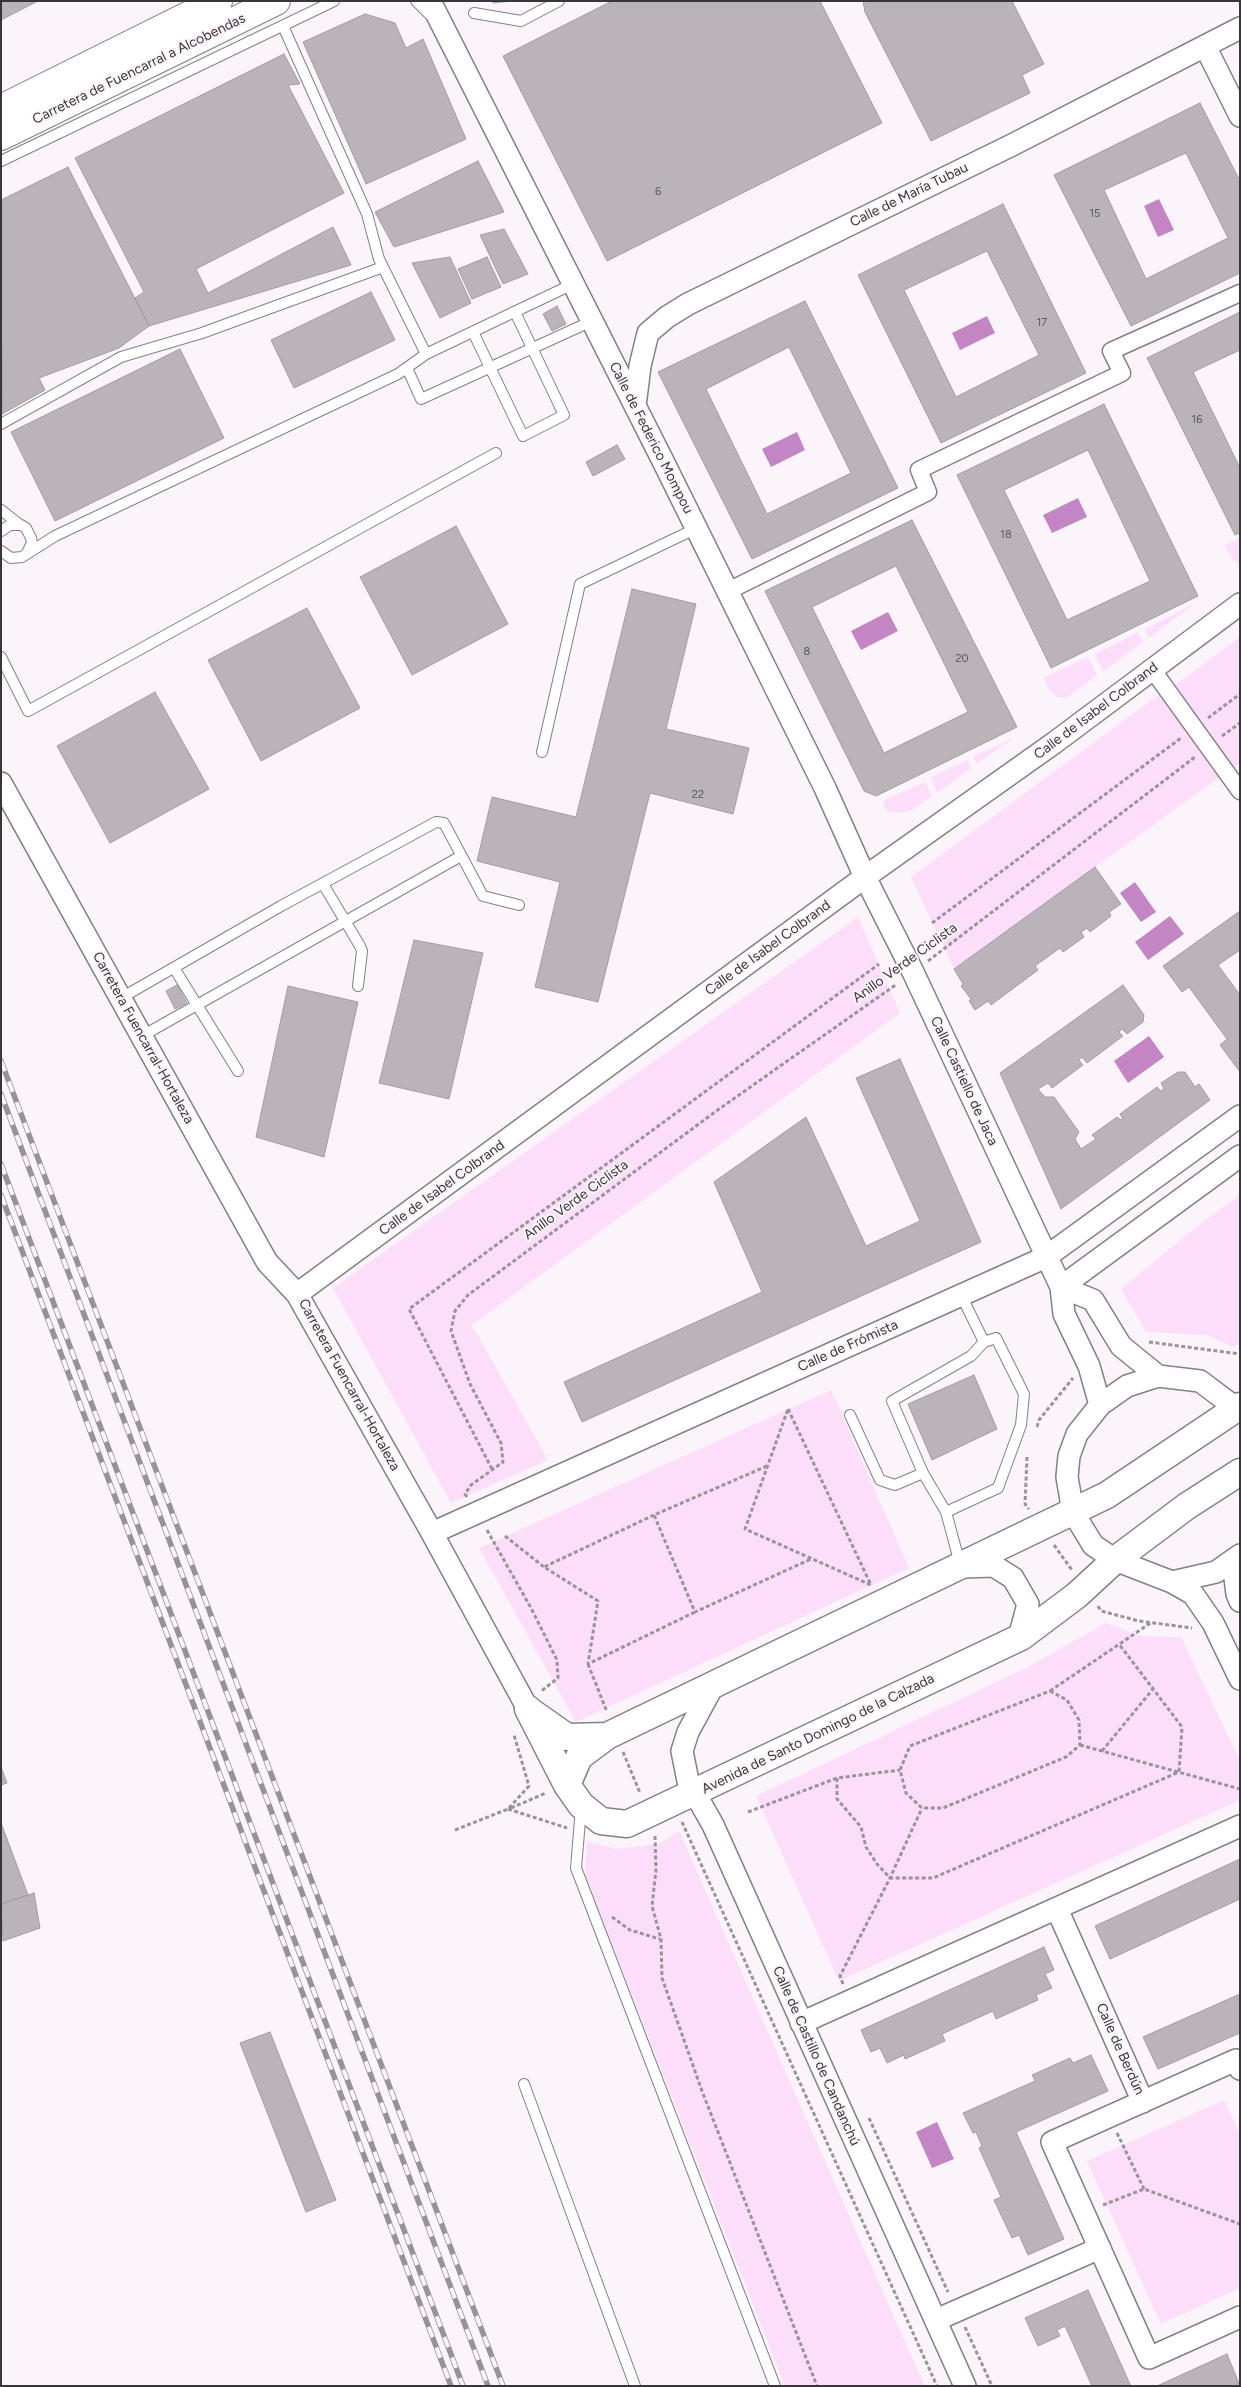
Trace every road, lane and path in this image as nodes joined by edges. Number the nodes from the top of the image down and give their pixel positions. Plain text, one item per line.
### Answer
1 (218, 1) edge
2 (334, 1) edge
3 (416, 1) edge
4 (430, 1) edge
5 (559, 1) edge
6 (474, 12) dead end
7 (280, 14) edge
8 (1240, 28) edge
9 (444, 29) junction
10 (1205, 46) junction
11 (1, 109) edge
12 (1240, 116) edge
13 (1, 136) edge
14 (1, 162) edge
15 (383, 267) junction
16 (573, 284) junction
17 (1240, 293) edge
18 (515, 312) junction
19 (592, 321) junction
20 (474, 332) junction
21 (532, 348) junction
22 (426, 354) junction
23 (490, 367) junction
24 (407, 368) junction
25 (635, 406) junction
26 (1, 424) edge
27 (496, 453) dead end
28 (1, 510) edge
29 (21, 525) junction
30 (697, 528) junction
31 (1, 531) edge
32 (55, 536) junction
33 (32, 538) junction
34 (1, 551) edge
35 (26, 553) junction
36 (728, 591) junction
37 (1240, 604) edge
38 (1, 657) edge
39 (1152, 669) junction
40 (1240, 694) edge
41 (1240, 723) edge
42 (1194, 728) junction
43 (1208, 747) junction
44 (542, 752) dead end
45 (1, 783) edge
46 (1240, 791) edge
47 (461, 856) junction
48 (864, 877) junction
49 (322, 884) junction
50 (518, 905) dead end
51 (346, 921) junction
52 (932, 923) dead end
53 (879, 964) dead end
54 (174, 968) junction
55 (913, 972) junction
56 (358, 986) dead end
57 (121, 998) junction
58 (197, 1005) junction
59 (142, 1036) junction
60 (238, 1071) dead end
61 (1240, 1116) edge
62 (1240, 1156) edge
63 (1046, 1257) junction
64 (1061, 1287) junction
65 (298, 1294) junction
66 (961, 1295) junction
67 (984, 1342) junction
68 (1158, 1376) junction
69 (1100, 1405) junction
70 (1239, 1408) edge
71 (850, 1415) dead end
72 (768, 1466) junction
73 (492, 1469) junction
74 (1240, 1472) edge
75 (923, 1473) junction
76 (946, 1512) junction
77 (1074, 1512) junction
78 (477, 1513) junction
79 (654, 1515) junction
80 (432, 1533) junction
81 (505, 1536) dead end
82 (1236, 1558) edge
83 (812, 1559) junction
84 (1115, 1560) junction
85 (544, 1566) junction
86 (961, 1567) junction
87 (1172, 1582) junction
88 (1240, 1601) edge
89 (696, 1612) junction
90 (1152, 1622) dead end
91 (1021, 1637) junction
92 (1119, 1644) junction
93 (1240, 1679) edge
94 (714, 1684) junction
95 (1153, 1689) junction
96 (1050, 1691) junction
97 (521, 1711) junction
98 (607, 1736) junction
99 (1080, 1745) junction
100 (1102, 1751) junction
101 (900, 1770) junction
102 (1179, 1772) junction
103 (836, 1778) junction
104 (1240, 1790) edge
105 (696, 1793) junction
106 (574, 1795) junction
107 (922, 1808) junction
108 (508, 1809) junction
109 (658, 1810) junction
110 (748, 1812) dead end
111 (1240, 1826) edge
112 (455, 1830) dead end
113 (890, 1878) junction
114 (589, 1902) junction
115 (1057, 1909) junction
116 (661, 1939) junction
117 (843, 1985) dead end
118 (801, 2024) junction
119 (1240, 2069) edge
120 (524, 2084) dead end
121 (1143, 2102) junction
122 (868, 2116) dead end
123 (1109, 2117) junction
124 (1144, 2189) junction
125 (1084, 2213) junction
126 (1240, 2224) edge
127 (1100, 2248) junction
128 (949, 2294) dead end
129 (1240, 2317) edge
130 (936, 2320) junction
131 (965, 2328) dead end
132 (635, 2386) edge
133 (775, 2386) edge
134 (817, 2386) edge
135 (937, 2386) edge
136 (965, 2386) edge
137 (992, 2386) edge

1 - 11 highway, Carretera de Fuencarral a Alcobendas
2 - 7 lane
3 - 9 lane
4 - 9 street, Calle de Federico Mompou
5 - 6 lane
7 - 13 highway, Carretera de Fuencarral a Alcobendas
7 - 14 lane
7 - 15 lane
8 - 10 street, Calle de María Tubau
9 - 16 street, Calle de Federico Mompou
10 - 12 street
10 - 25 street, Calle de María Tubau
15 - 22 lane
15 - 26 lane
16 - 18 lane
16 - 19 street, Calle de Federico Mompou
17 - 36 street
18 - 20 lane
18 - 21 lane
19 - 21 lane
19 - 25 street, Calle de Federico Mompou
20 - 22 lane
20 - 23 lane
21 - 23 lane
21 - 23 lane
22 - 24 lane
23 - 24 lane
24 - 32 lane
25 - 30 street, Calle de Federico Mompou
27 - 38 lane
28 - 29 lane
29 - 31 lane
29 - 33 lane
30 - 36 street, Calle de Federico Mompou
30 - 44 lane
32 - 33 lane
32 - 35 lane
33 - 35 lane
34 - 35 lane
36 - 48 street, Calle de Federico Mompou
37 - 39 street, Calle de Isabel Colbrand
39 - 42 street
39 - 48 street, Calle de Isabel Colbrand
40 - 42 path
41 - 43 path, Anillo Verde Ciclista
42 - 43 street
42 - 52 path
43 - 46 street
43 - 55 path, Anillo Verde Ciclista
45 - 57 street, Carretera Fuencarral-Hortaleza
47 - 49 lane
47 - 50 lane
47 - 51 lane
48 - 55 street, Calle Castiello de Jaca
48 - 65 street, Calle de Isabel Colbrand
49 - 51 lane
49 - 54 lane
51 - 56 lane
51 - 58 lane
53 - 73 path
54 - 57 lane
54 - 58 lane
55 - 63 street, Calle Castiello de Jaca
55 - 73 path, Anillo Verde Ciclista
57 - 59 street, Carretera Fuencarral-Hortaleza
58 - 59 lane
58 - 60 lane
59 - 65 street, Carretera Fuencarral-Hortaleza
61 - 63 street, Calle de Frómista
62 - 64 street
63 - 64 street, Calle Castiello de Jaca
63 - 66 street, Calle de Frómista
64 - 68 street
64 - 69 street, Calle Castiello de Jaca
65 - 80 street, Carretera Fuencarral-Hortaleza
66 - 67 lane
66 - 78 street, Calle de Frómista
67 - 75 lane
67 - 76 lane
68 - 69 street
68 - 70 street
69 - 77 street
70 - 77 street
71 - 75 lane
72 - 79 path
72 - 83 path
72 - 83 path
73 - 78 path, Anillo Verde Ciclista
74 - 84 street, Avenida de Santo Domingo de la Calzada
75 - 76 lane
76 - 86 lane
77 - 84 street
77 - 86 street
78 - 80 street, Calle de Frómista
78 - 97 path, Anillo Verde Ciclista
79 - 85 path
79 - 89 path
80 - 97 street, Carretera Fuencarral-Hortaleza
81 - 85 path
82 - 87 street
82 - 88 street
83 - 89 path
84 - 87 street
84 - 91 street, Avenida de Santo Domingo de la Calzada
85 - 89 path
86 - 91 street
86 - 94 street
87 - 93 street
90 - 92 path
91 - 105 street, Avenida de Santo Domingo de la Calzada
92 - 95 path
92 - 96 path
94 - 98 street
94 - 105 street, Avenida de Santo Domingo de la Calzada
95 - 100 path
95 - 102 path
96 - 99 path
96 - 101 path
97 - 98 street
97 - 106 street, Carretera Fuencarral-Hortaleza
97 - 108 path
98 - 106 street
99 - 100 path
99 - 107 path
100 - 102 path
101 - 103 path
101 - 107 path
102 - 104 path
102 - 113 path
103 - 110 path
103 - 113 path
105 - 109 street, Carretera Fuencarral-Hortaleza
105 - 118 street, Calle de Castillo de Candanchú
106 - 108 path
106 - 109 street, Carretera Fuencarral-Hortaleza
106 - 114 lane
107 - 113 path
108 - 112 path
109 - 116 path
109 - 135 path
111 - 115 street
113 - 117 path
114 - 116 path
114 - 133 lane
115 - 118 street
115 - 121 street, Calle de Berdún
116 - 134 path
118 - 130 street, Calle de Castillo de Candanchú
119 - 121 street
120 - 132 lane
121 - 123 street, Calle de Berdún
122 - 128 path
123 - 124 path
123 - 125 street, Calle de Berdún
124 - 125 path
124 - 126 path
125 - 127 street, Calle de Berdún
127 - 129 street
127 - 130 street
130 - 136 street, Calle de Castillo de Candanchú
131 - 137 path

